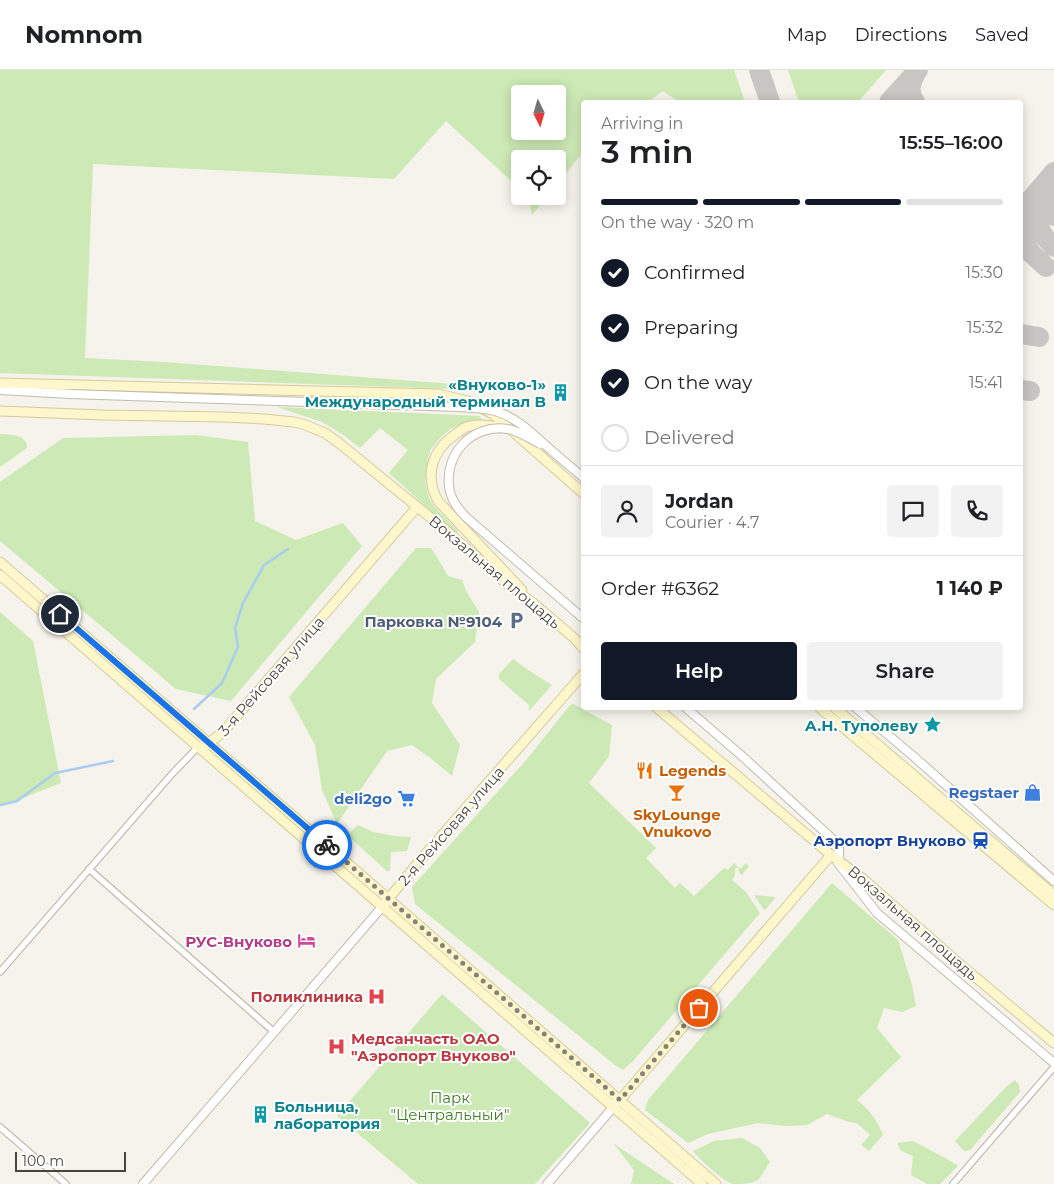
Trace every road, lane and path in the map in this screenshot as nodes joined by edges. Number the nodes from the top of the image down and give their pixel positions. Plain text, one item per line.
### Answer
1 (0, 383) edge
2 (0, 390) edge
3 (0, 411) edge
4 (513, 430) junction
5 (552, 451) junction
6 (581, 475) edge
7 (581, 491) edge
8 (417, 507) junction
9 (0, 562) edge
10 (0, 575) edge
11 (533, 603) junction
12 (581, 616) edge
13 (574, 637) junction
14 (581, 642) edge
15 (581, 645) edge
16 (581, 676) edge
17 (659, 710) edge
18 (688, 710) edge
19 (822, 710) edge
20 (837, 710) edge
21 (858, 710) edge
22 (210, 743) junction
23 (198, 747) junction
24 (885, 763) junction
25 (902, 764) junction
26 (835, 857) junction
27 (90, 869) junction
28 (1054, 881) edge
29 (1054, 895) edge
30 (389, 898) junction
31 (1054, 905) edge
32 (382, 907) junction
33 (0, 972) edge
34 (274, 1032) junction
35 (1054, 1042) edge
36 (1054, 1065) edge
37 (620, 1100) junction
38 (613, 1108) junction
39 (0, 1127) edge
40 (66, 1184) edge
41 (142, 1184) edge
42 (547, 1184) edge
43 (702, 1184) edge
44 (716, 1184) edge
45 (953, 1184) edge

1 - 4 main road
2 - 5 street, bridge
3 - 8 main road, Вокзальная площадь
4 - 7 main road
4 - 11 main road
5 - 6 street
5 - 12 street, bridge
8 - 11 main road, Вокзальная площадь
8 - 22 main road, 3-я Рейсовая улица
9 - 22 main road
10 - 23 main road
11 - 13 main road, Вокзальная площадь
13 - 14 main road, Вокзальная площадь
13 - 15 main road, Вокзальная площадь
16 - 30 main road, 2-я Рейсовая улица
17 - 26 main road, Вокзальная площадь
18 - 26 street
19 - 24 main road
20 - 25 main road
21 - 28 street
22 - 23 main road, 3-я Рейсовая улица
22 - 30 main road
23 - 27 street, 3-я Рейсовая улица
23 - 32 main road
24 - 25 main road
24 - 31 main road
25 - 29 main road
26 - 35 main road, Вокзальная площадь
26 - 36 street
26 - 37 main road
27 - 33 street, 3-я Рейсовая улица
27 - 34 street
30 - 32 main road, 2-я Рейсовая улица
30 - 37 main road
32 - 34 street, 2-я Рейсовая улица
32 - 38 main road
34 - 41 street, 2-я Рейсовая улица
36 - 45 street
37 - 38 street
37 - 44 main road
38 - 42 street
38 - 43 main road
39 - 40 street

